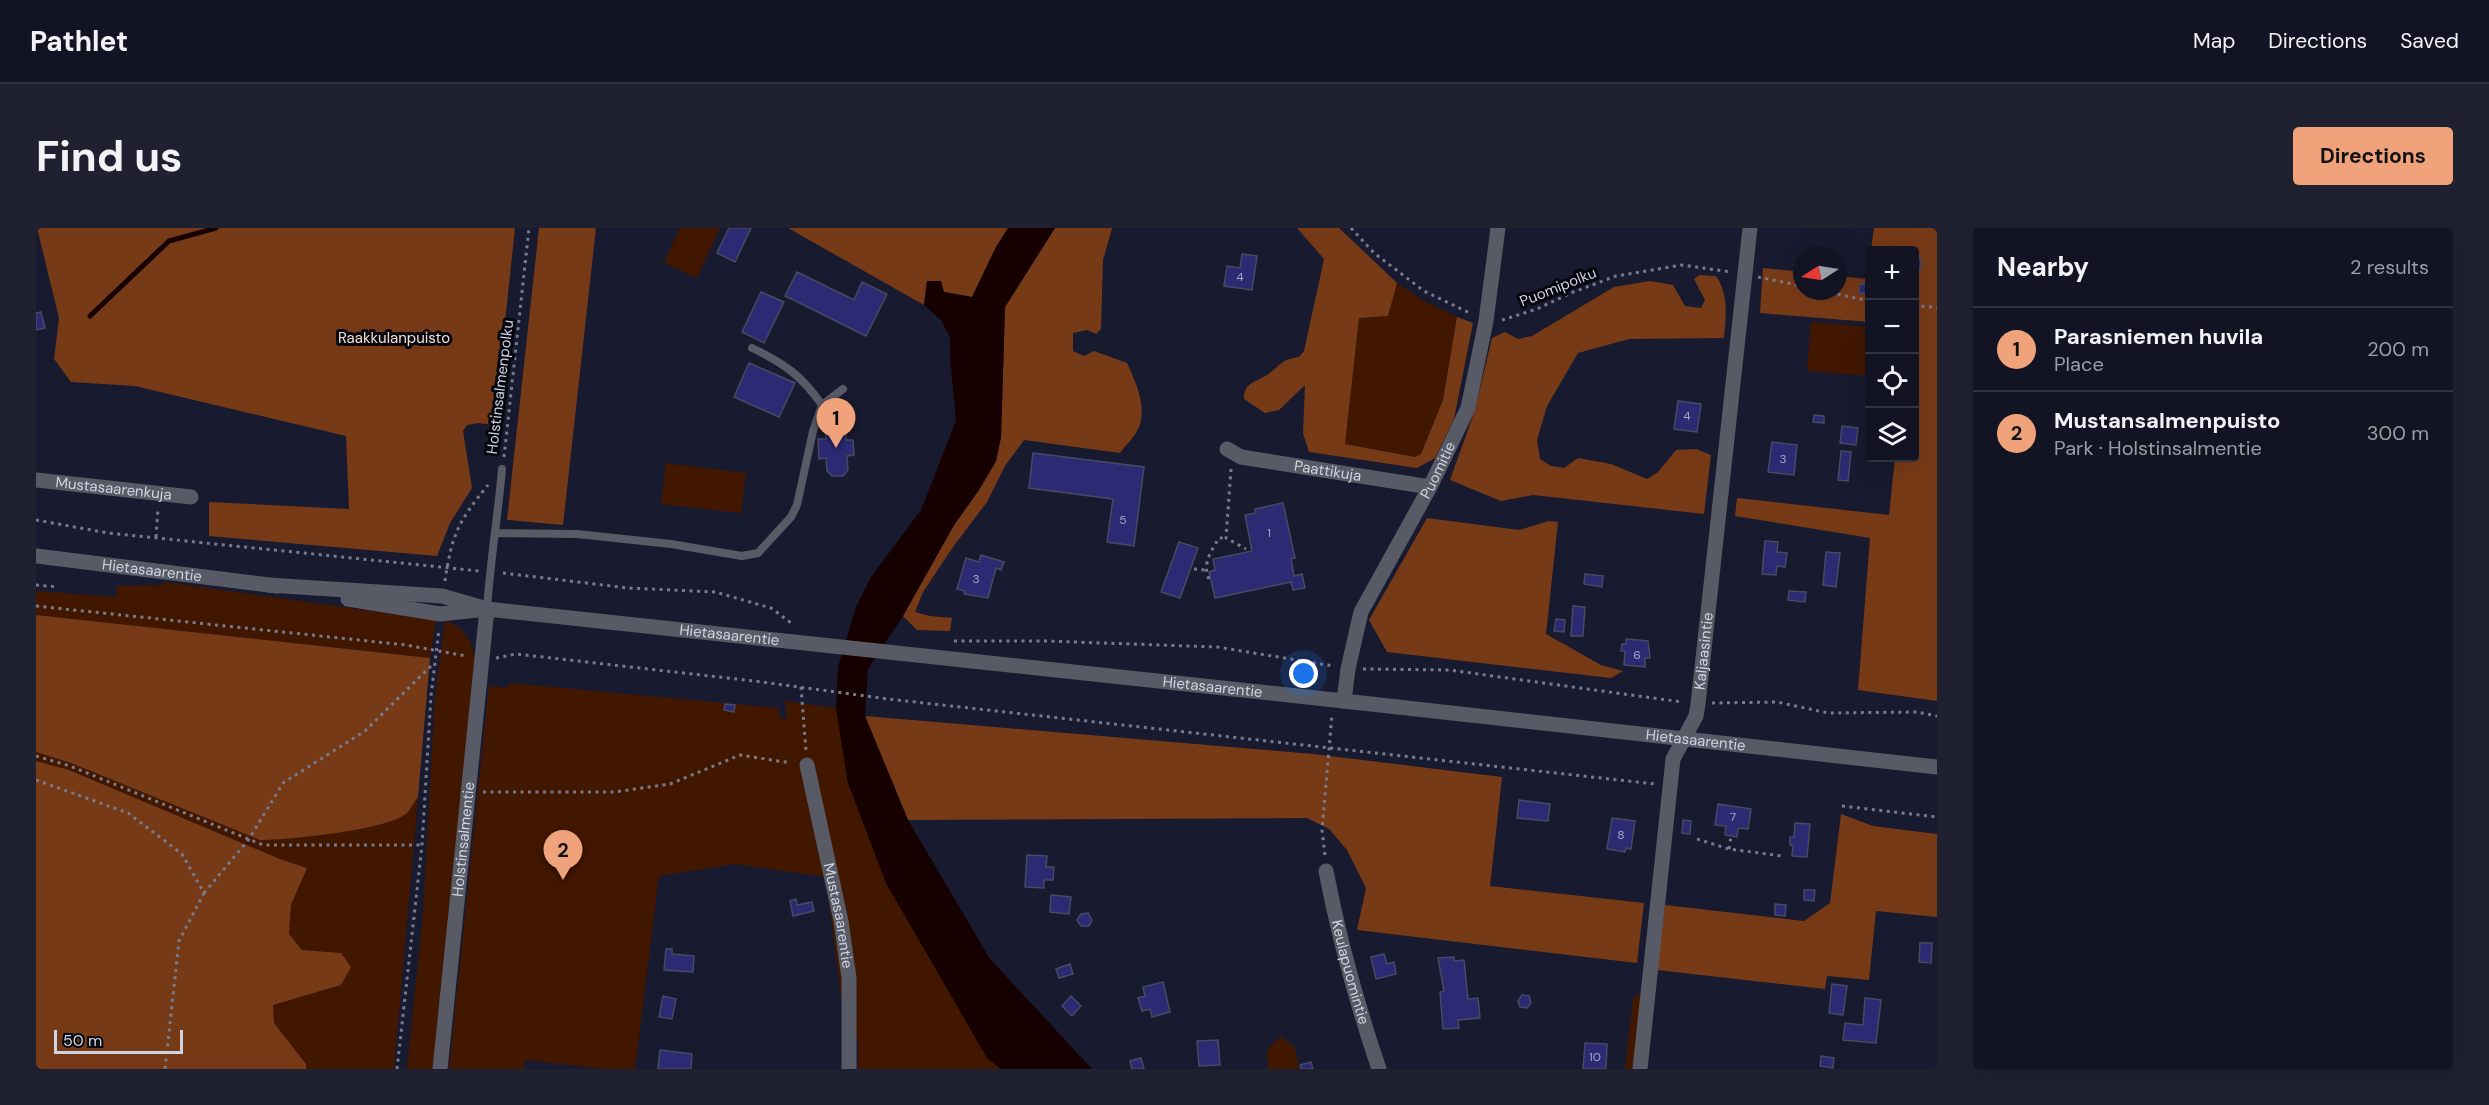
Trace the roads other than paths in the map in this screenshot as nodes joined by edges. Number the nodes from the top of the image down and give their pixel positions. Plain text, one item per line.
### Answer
1 (1498, 228) edge
2 (1750, 228) edge
3 (752, 348) dead end
4 (843, 389) dead end
5 (822, 405) junction
6 (1230, 451) road end
7 (502, 469) road end
8 (36, 480) edge
9 (1430, 487) junction
10 (191, 497) dead end
11 (497, 533) junction
12 (36, 556) edge
13 (487, 609) junction
14 (1339, 700) junction
15 (1682, 739) junction
16 (807, 765) road end
17 (1937, 767) edge
18 (1326, 872) road end
19 (440, 1069) edge
20 (849, 1069) edge
21 (1379, 1069) edge
22 (1640, 1069) edge

1 - 9 street, Puomitie
2 - 15 street, Kaljaasintie
3 - 5 lane
4 - 5 lane
5 - 11 lane
6 - 9 street, Paattikuja
7 - 11 lane
8 - 10 street, Mustasaarenkuja
9 - 14 street, Puomitie
11 - 13 lane
12 - 13 street, Hietasaarentie
13 - 14 street, Hietasaarentie
13 - 19 street, Holstinsalmentie
14 - 15 street, Hietasaarentie
15 - 17 street, Hietasaarentie
15 - 22 street, Kaljaasintie
16 - 20 street, Mustasaarentie
18 - 21 street, Keulapuomintie

